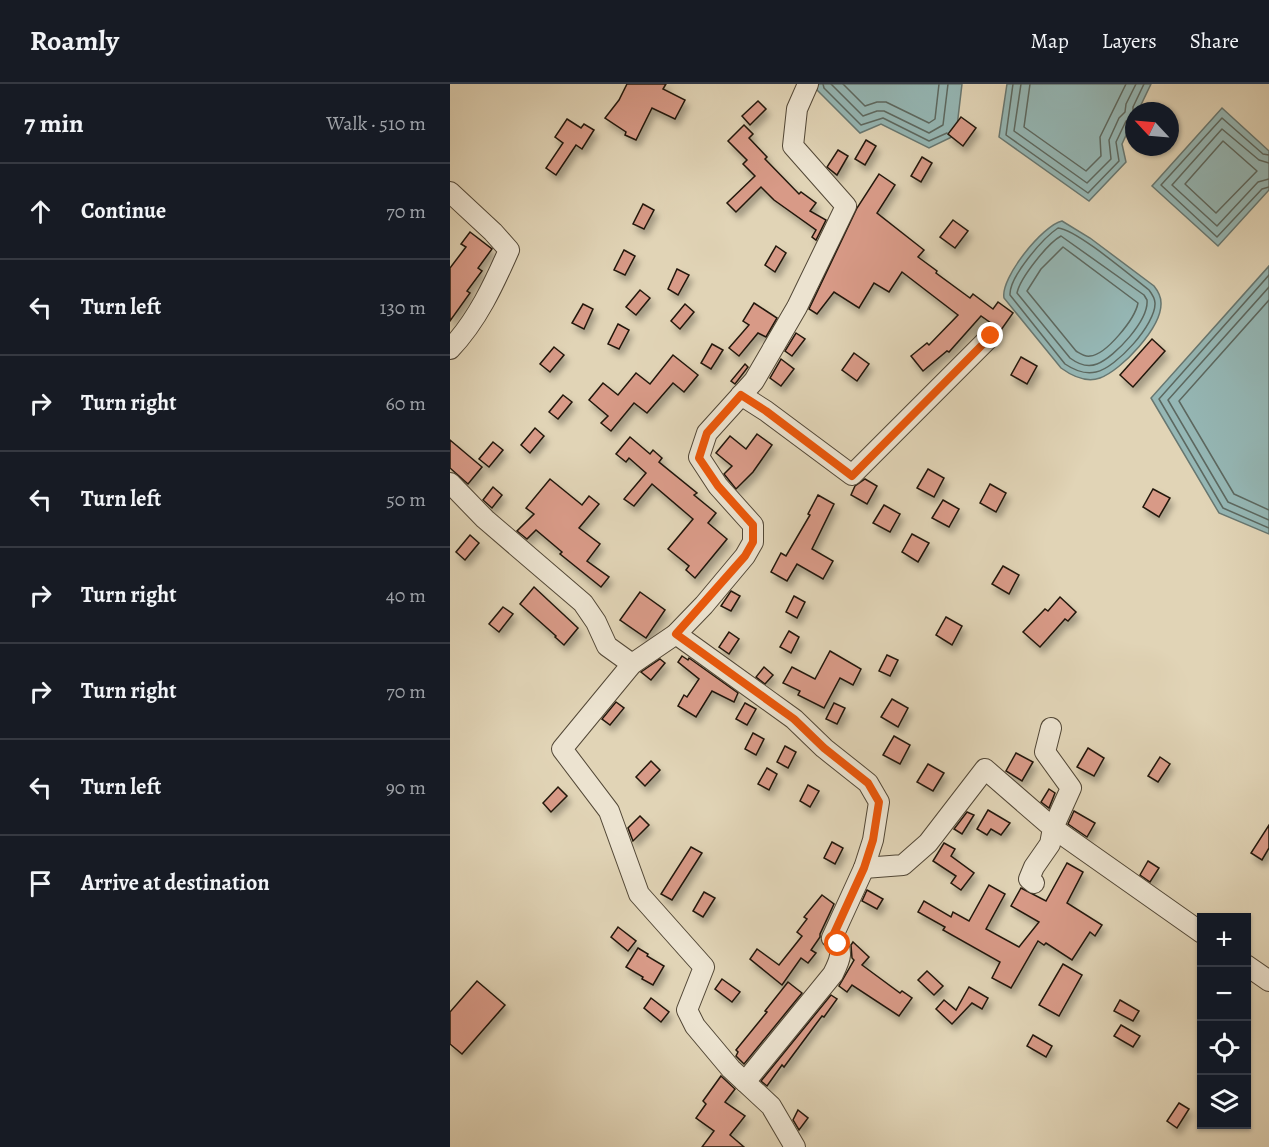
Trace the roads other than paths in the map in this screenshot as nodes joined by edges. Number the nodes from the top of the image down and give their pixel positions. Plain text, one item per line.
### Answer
1 (808, 84) edge
2 (450, 192) edge
3 (991, 336) dead end
4 (450, 349) edge
5 (741, 395) junction
6 (450, 483) edge
7 (676, 634) junction
8 (632, 664) junction
9 (1051, 728) dead end
10 (1053, 828) junction
11 (864, 868) junction
12 (1034, 883) dead end
13 (1197, 929) edge
14 (1249, 967) edge
15 (1269, 981) edge
16 (745, 1082) junction
17 (795, 1147) edge

1 - 5 street
2 - 4 street
3 - 5 street
5 - 7 street
6 - 8 street
7 - 8 street
7 - 11 street
8 - 16 street
9 - 10 street
10 - 11 street
10 - 12 street
10 - 13 street
11 - 16 street
14 - 15 street
16 - 17 street

